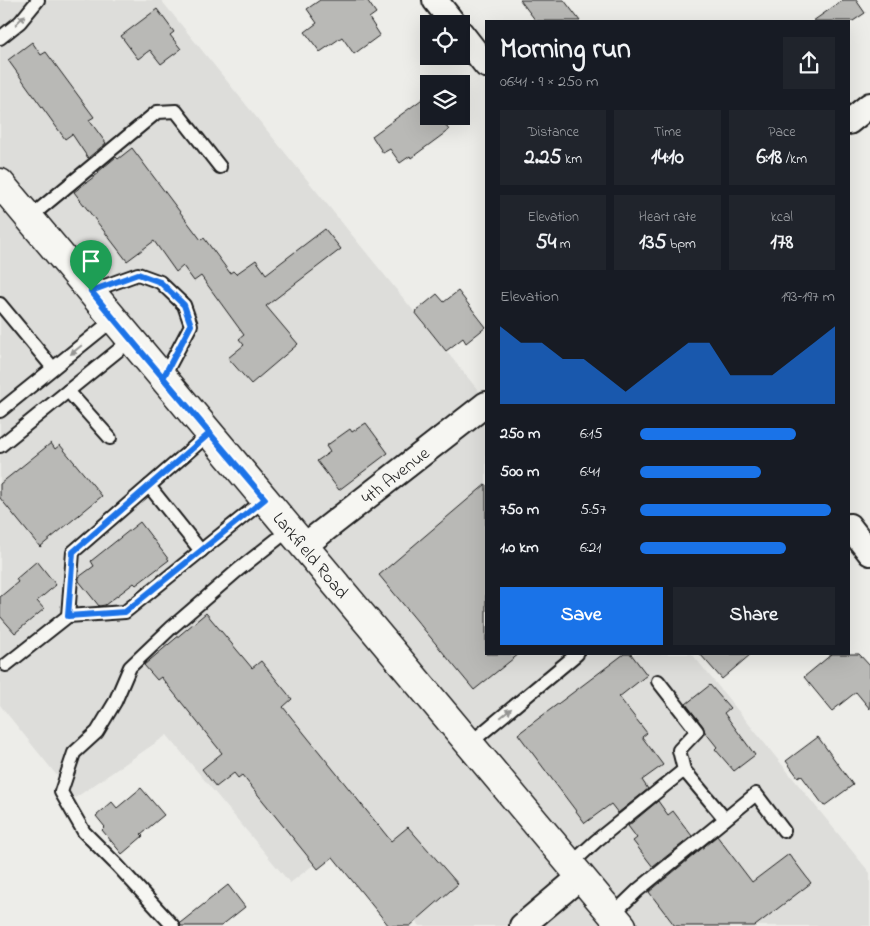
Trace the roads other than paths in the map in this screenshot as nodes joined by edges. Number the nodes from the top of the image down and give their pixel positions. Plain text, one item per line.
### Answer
1 (38, 0) edge
2 (435, 0) edge
3 (447, 15) edge
4 (0, 38) edge
5 (470, 45) edge
6 (485, 64) edge
7 (870, 105) edge
8 (850, 121) edge
9 (220, 167) dead end
10 (0, 183) edge
11 (29, 218) junction
12 (91, 291) junction
13 (0, 304) edge
14 (114, 319) junction
15 (131, 340) junction
16 (53, 368) junction
17 (163, 378) junction
18 (68, 391) junction
19 (485, 406) edge
20 (0, 411) edge
21 (210, 433) junction
22 (110, 438) dead end
23 (0, 446) edge
24 (149, 486) junction
25 (265, 499) junction
26 (850, 527) edge
27 (297, 537) junction
28 (201, 551) junction
29 (870, 553) edge
30 (68, 616) junction
31 (576, 655) edge
32 (6, 665) dead end
33 (658, 681) dead end
34 (469, 744) junction
35 (684, 770) junction
36 (725, 819) junction
37 (784, 831) dead end
38 (575, 871) junction
39 (617, 920) edge
40 (173, 926) edge
41 (522, 926) edge

4 -> 1 lane
2 - 3 street
5 - 6 street
7 - 8 street
9 - 11 lane
10 - 11 main road, Larkfield Road
11 - 12 main road, Larkfield Road
12 - 14 main road, Larkfield Road
12 - 17 lane
13 - 16 lane
14 - 15 main road, Larkfield Road
14 -> 16 lane
15 - 17 main road, Larkfield Road
15 - 18 lane
16 - 20 lane
17 - 21 main road, Larkfield Road
18 - 22 lane
18 - 23 lane
19 - 27 street, 4th Avenue
21 - 24 lane
21 - 25 main road, Larkfield Road
24 - 28 lane
24 - 30 lane
25 - 27 main road, Larkfield Road
25 - 28 lane
26 - 29 street
27 - 34 main road, Larkfield Road
27 - 40 lane
28 - 30 lane
30 - 32 lane
34 -> 31 lane
33 - 35 lane
34 - 38 main road, Larkfield Road
35 - 36 lane
35 - 38 lane
36 - 37 lane
36 - 39 lane
38 - 39 main road, Larkfield Road
38 - 41 street

